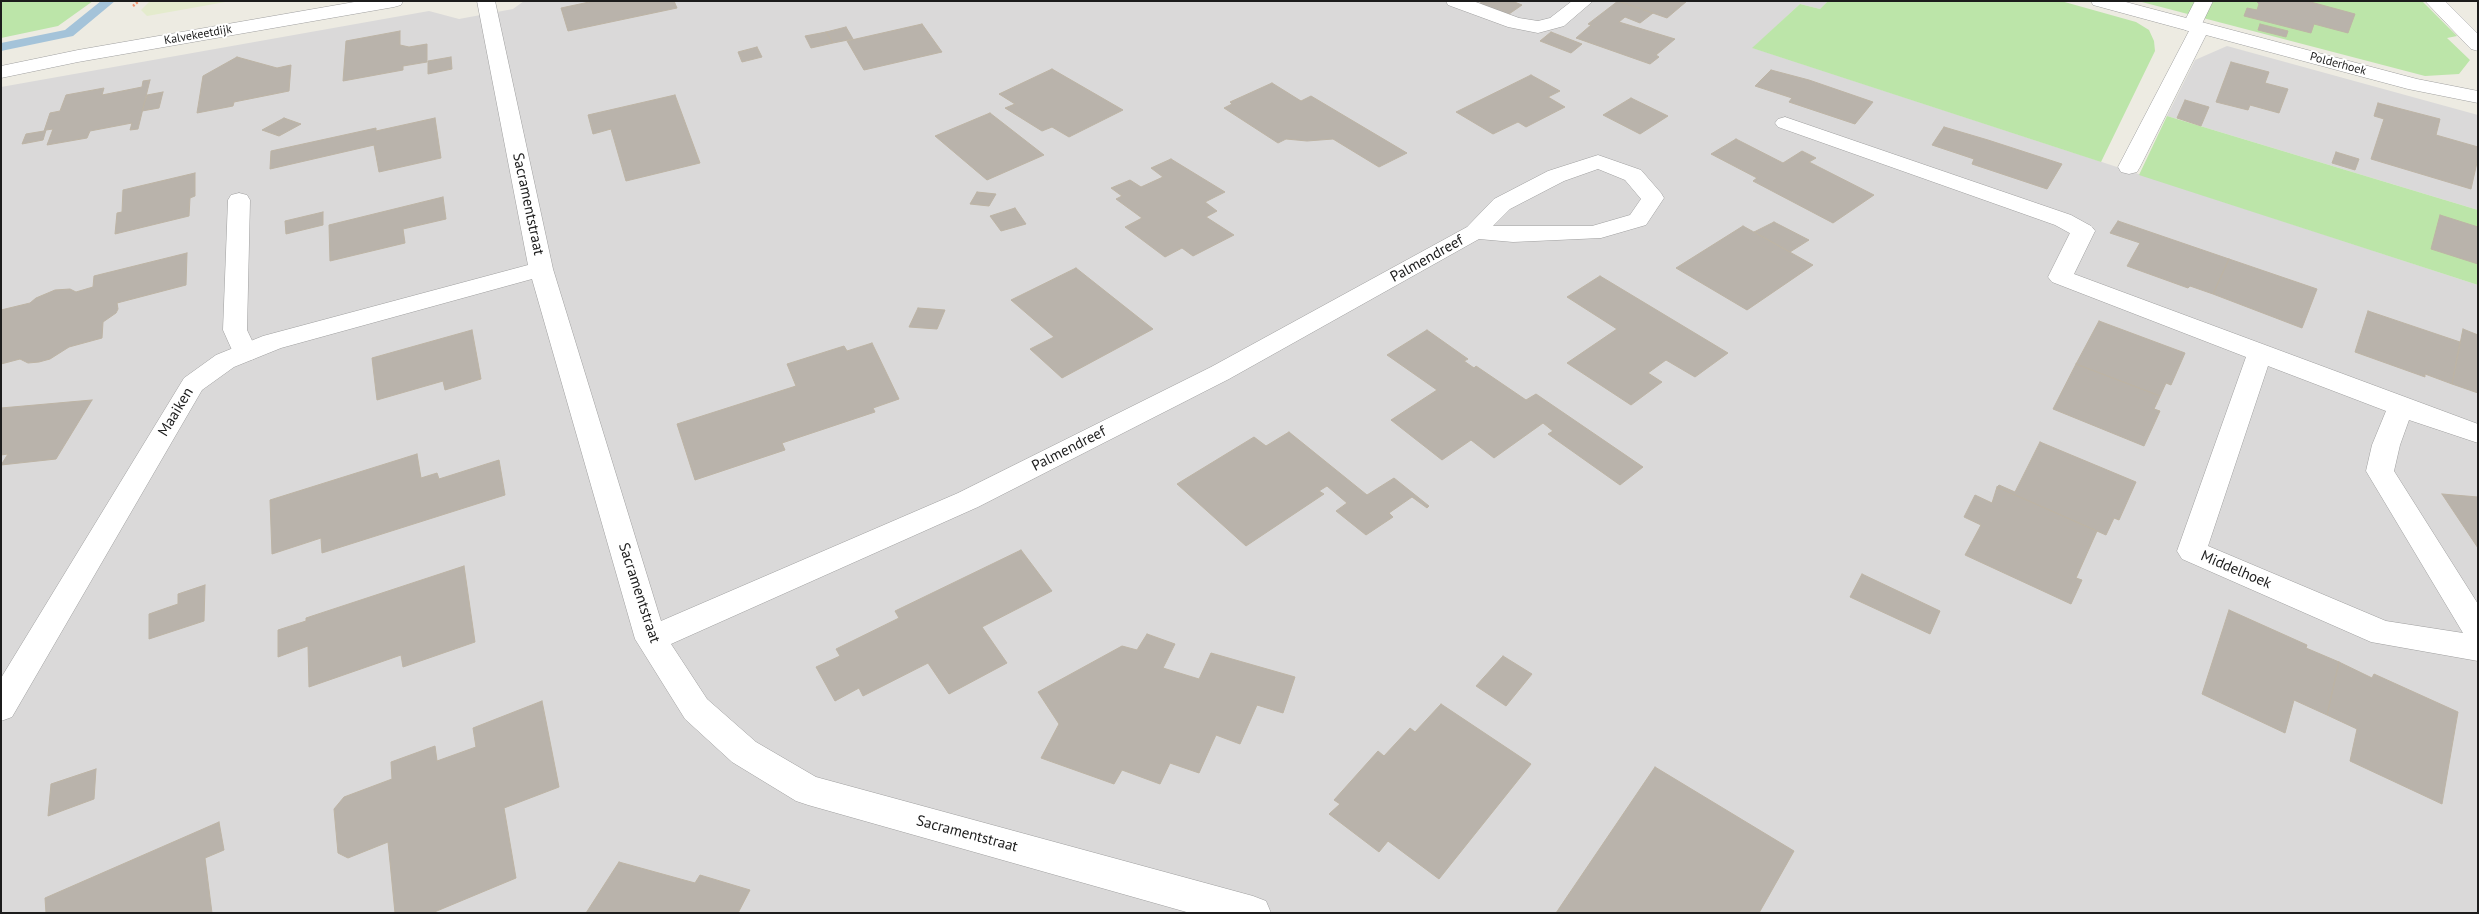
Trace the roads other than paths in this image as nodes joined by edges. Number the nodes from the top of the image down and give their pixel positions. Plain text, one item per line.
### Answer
1 (394, 1) edge
2 (486, 1) edge
3 (1455, 1) edge
4 (1584, 1) edge
5 (2100, 1) edge
6 (2204, 1) edge
7 (2434, 1) edge
8 (2196, 27) junction
9 (2478, 45) edge
10 (1, 72) edge
11 (2478, 97) edge
12 (1785, 123) dead end
13 (2129, 166) dead end
14 (239, 200) dead end
15 (1475, 232) junction
16 (541, 269) junction
17 (245, 353) junction
18 (2260, 353) junction
19 (2401, 407) junction
20 (2478, 434) edge
21 (2478, 631) edge
22 (651, 639) junction
23 (2478, 648) edge
24 (1, 706) edge
25 (1253, 913) edge

1 - 10 street, Kalvekeetdijk
2 - 16 street, Sacramentstraat
3 - 4 street
5 - 8 street, Polderhoek
6 - 8 street
7 - 9 street
8 - 11 street, Polderhoek
8 - 13 street
12 - 18 street
14 - 17 street
15 - 15 street, Palmendreef
15 - 22 street, Palmendreef
16 - 17 street, Maaiken
16 - 22 street, Sacramentstraat
17 - 24 street, Maaiken
18 - 19 street
18 - 23 street, Middelhoek
19 - 20 street
19 - 21 street
22 - 25 street, Sacramentstraat

